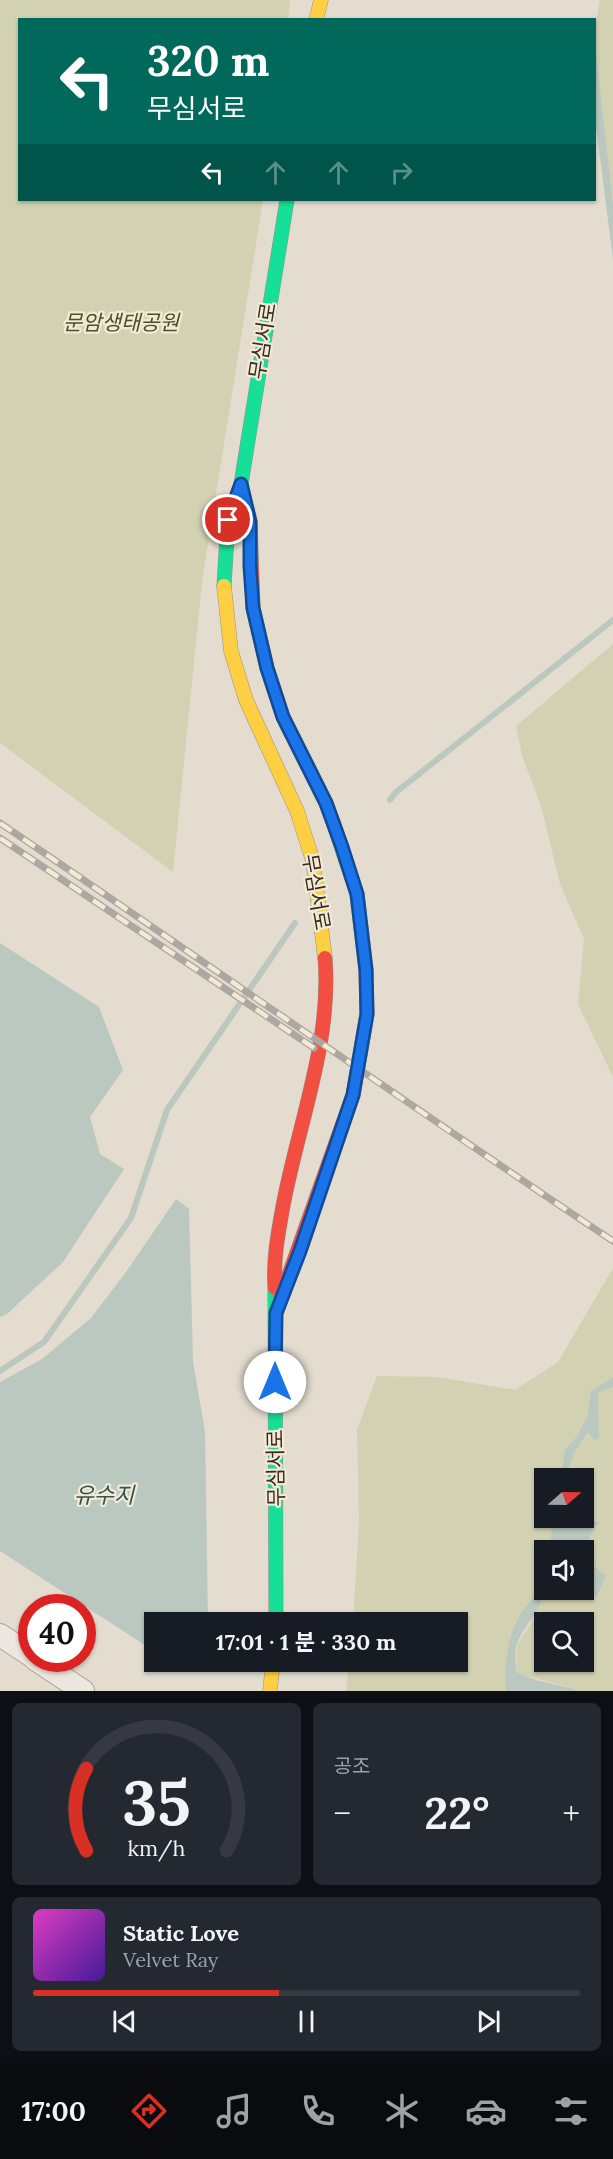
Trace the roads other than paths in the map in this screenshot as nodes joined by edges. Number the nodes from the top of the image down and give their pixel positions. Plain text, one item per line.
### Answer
1 (321, 0) edge
2 (316, 18) edge
3 (287, 201) edge
4 (241, 484) junction
5 (276, 1313) junction
6 (276, 1612) edge
7 (0, 1635) edge
8 (18, 1647) edge
9 (55, 1672) edge
10 (272, 1672) edge
11 (83, 1691) edge
12 (270, 1691) edge

1 - 2 street
3 - 4 street, 무심서로
4 - 5 street, 무심서로
4 - 5 street, 무심서로
5 - 6 street, 무심서로
7 - 8 street
9 - 11 street
10 - 12 street

